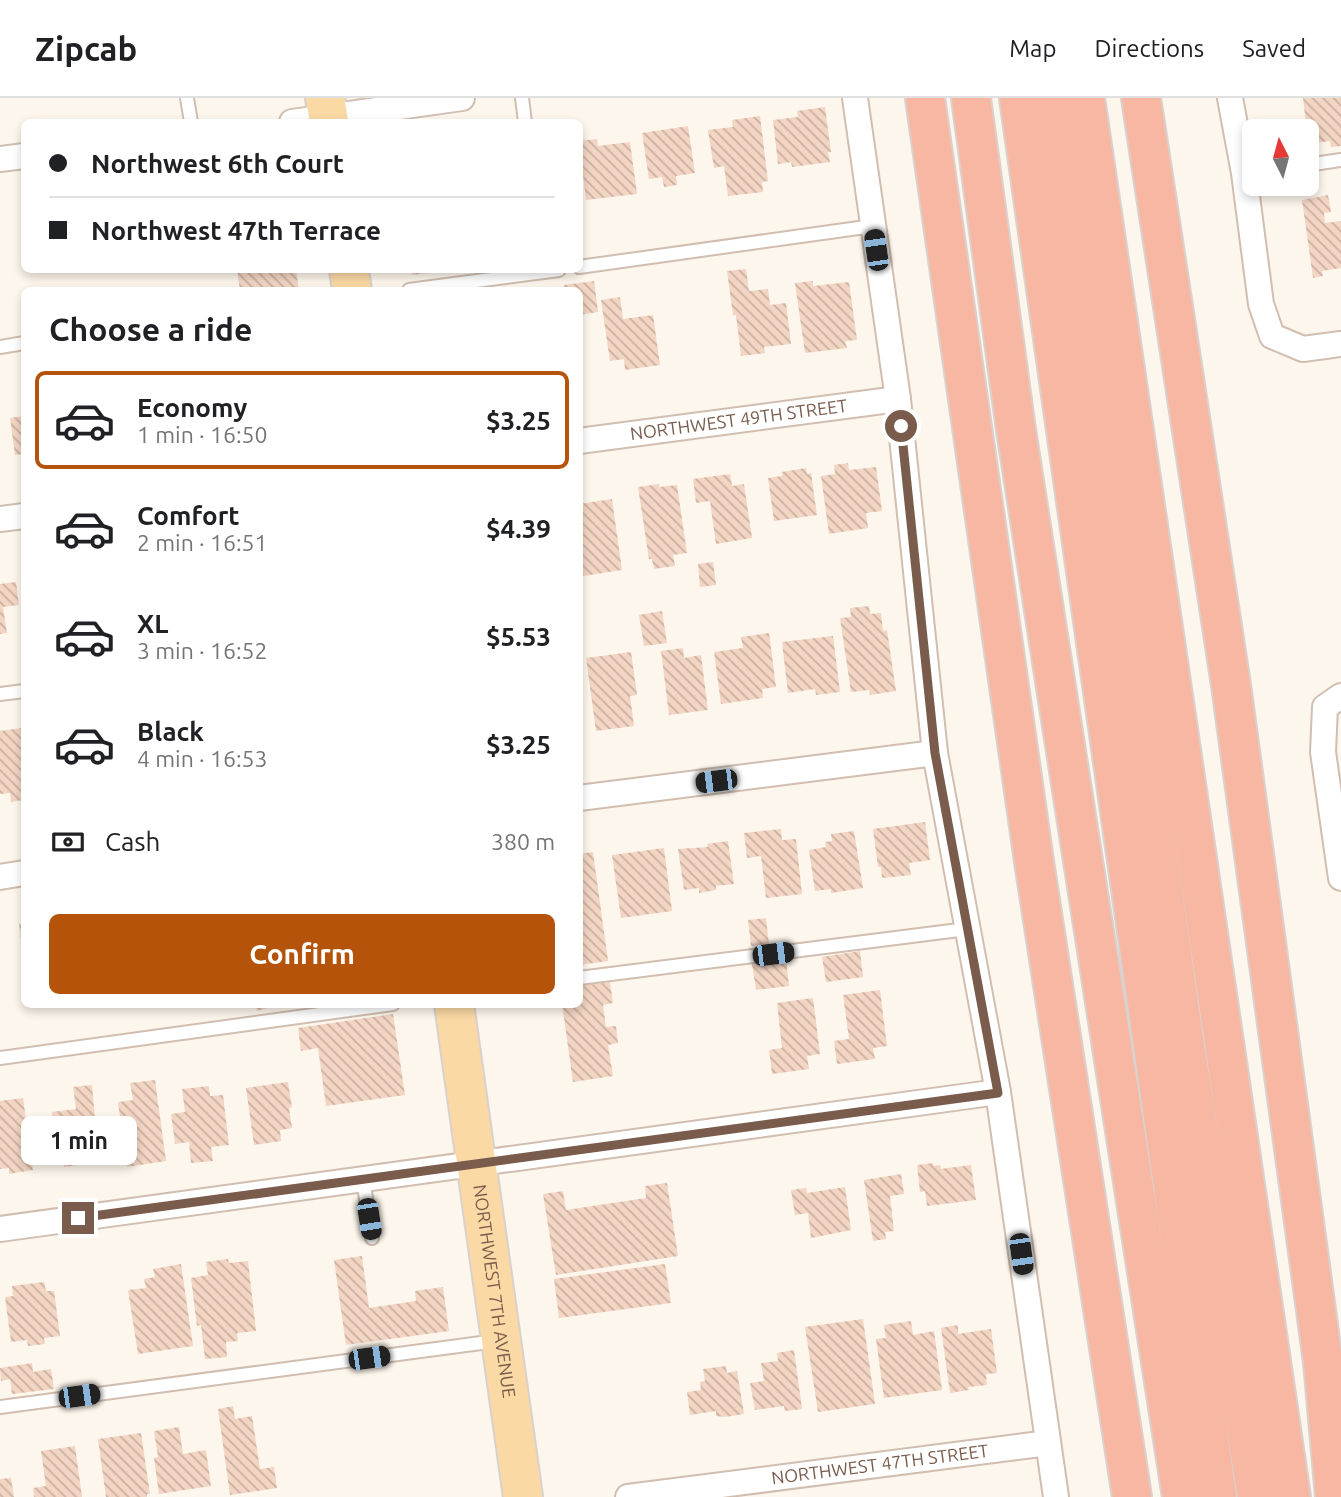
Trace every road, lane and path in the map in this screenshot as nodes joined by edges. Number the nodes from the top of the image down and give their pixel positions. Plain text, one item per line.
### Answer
1 (187, 98) edge
2 (462, 98) edge
3 (522, 98) edge
4 (855, 98) edge
5 (925, 98) edge
6 (971, 98) edge
7 (1019, 98) edge
8 (1051, 98) edge
9 (1085, 98) edge
10 (1141, 98) edge
11 (1230, 98) edge
12 (319, 115) edge
13 (190, 119) edge
14 (525, 119) edge
15 (1242, 142) edge
16 (21, 156) edge
17 (0, 159) edge
18 (1341, 160) edge
19 (1320, 162) edge
20 (1252, 196) edge
21 (873, 226) junction
22 (583, 266) edge
23 (536, 273) edge
24 (432, 287) edge
25 (21, 344) edge
26 (1341, 344) edge
27 (0, 347) edge
28 (898, 399) junction
29 (583, 440) edge
30 (21, 516) edge
31 (0, 519) edge
32 (21, 691) edge
33 (0, 694) edge
34 (1333, 701) edge
35 (935, 753) junction
36 (583, 797) edge
37 (1341, 872) edge
38 (21, 874) edge
39 (0, 877) edge
40 (1341, 878) edge
41 (967, 929) junction
42 (583, 977) edge
43 (364, 1008) edge
44 (455, 1008) edge
45 (1169, 1042) junction
46 (0, 1058) edge
47 (998, 1093) junction
48 (476, 1164) junction
49 (363, 1179) junction
50 (0, 1229) edge
51 (372, 1238) dead end
52 (501, 1340) junction
53 (1323, 1362) junction
54 (0, 1407) edge
55 (1341, 1411) edge
56 (1048, 1443) junction
57 (523, 1497) edge
58 (628, 1497) edge
59 (1056, 1497) edge
60 (1132, 1497) edge
61 (1182, 1497) edge
62 (1217, 1497) edge
63 (1257, 1497) edge
64 (1291, 1497) edge
65 (1335, 1497) edge

1 - 13 lane
2 - 12 street
3 - 14 lane
4 - 21 street
5 - 60 highway
6 - 61 highway
7 - 45 highway
8 - 45 highway
9 - 64 highway
10 - 53 highway
11 - 15 street
16 - 17 street
18 - 19 lane
20 - 26 street
21 - 22 lane
21 - 28 street
23 - 24 lane
25 - 27 lane
28 - 29 street, NORTHWEST 49TH STREET
28 - 35 street
30 - 31 street
32 - 33 lane
34 - 37 street
35 - 36 street
35 - 41 street
37 - 40 street
38 - 39 street
41 - 42 lane
41 - 47 street
43 - 46 lane
44 - 48 main road, NORTHWEST 7TH AVENUE
45 - 62 highway
45 - 63 highway
47 - 48 street
47 - 56 street
48 - 49 street
48 - 52 main road, NORTHWEST 7TH AVENUE
49 - 50 street
49 - 51 lane
52 - 54 lane
52 - 57 main road, NORTHWEST 7TH AVENUE
53 - 55 highway
53 - 65 highway
56 - 58 street, NORTHWEST 47TH STREET
56 - 59 street

